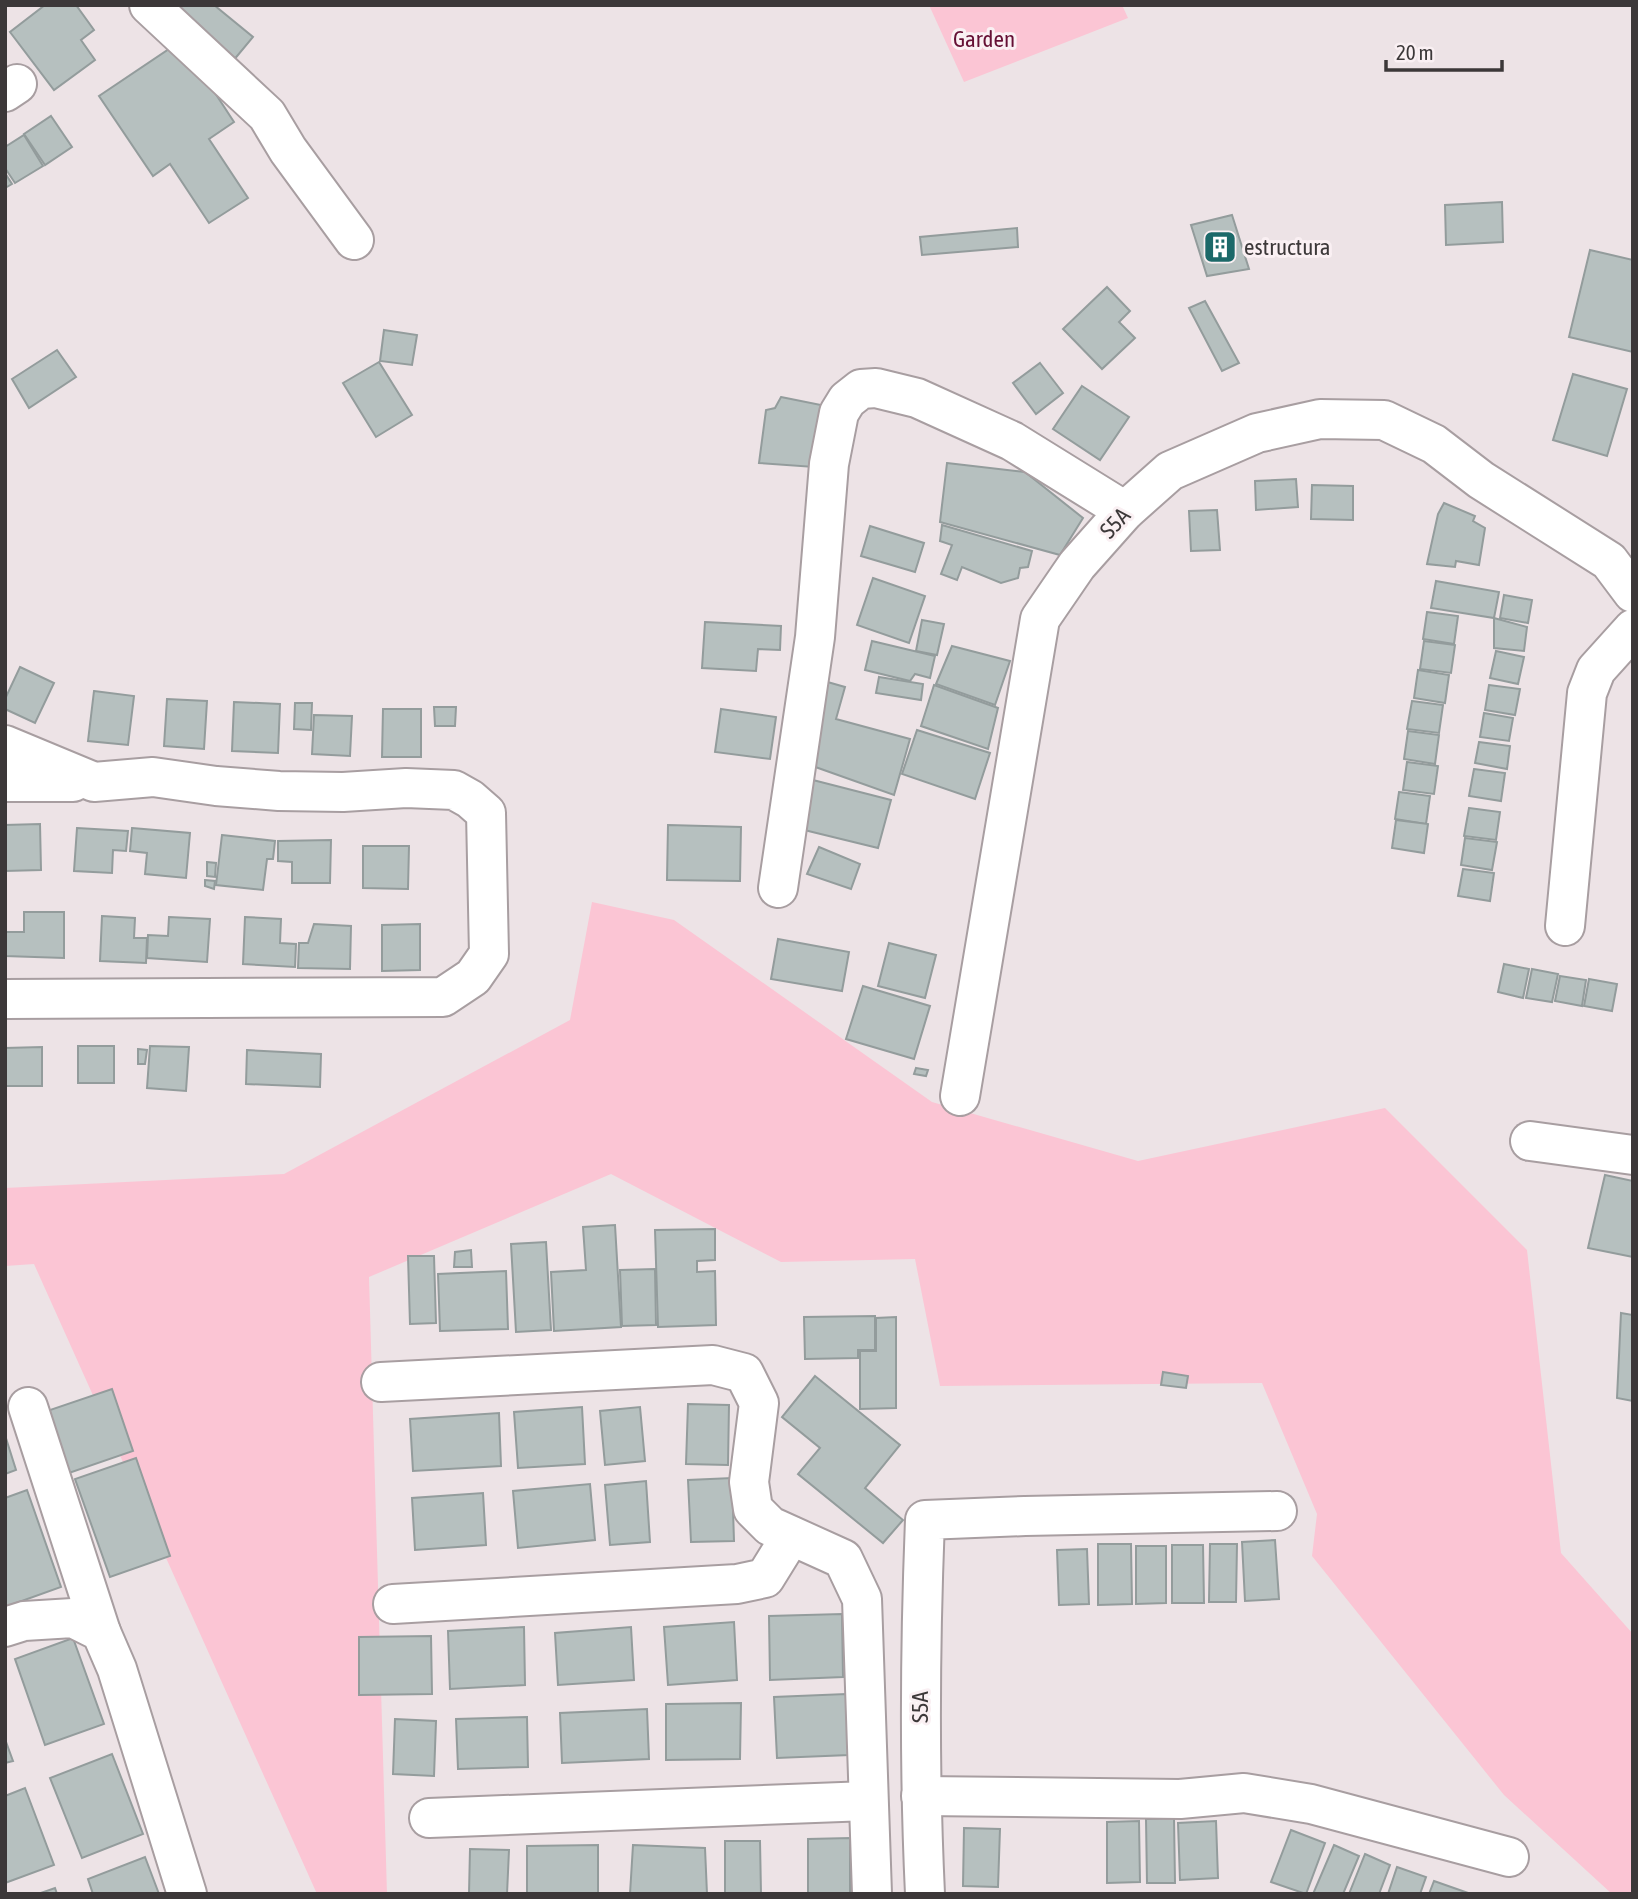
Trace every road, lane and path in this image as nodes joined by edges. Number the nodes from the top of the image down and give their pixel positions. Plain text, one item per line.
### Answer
1 (149, 5) edge
2 (354, 240) dead end
3 (1125, 511) junction
4 (1621, 557) edge
5 (1633, 593) edge
6 (1633, 629) edge
7 (5, 745) edge
8 (5, 782) edge
9 (94, 782) junction
10 (778, 888) dead end
11 (1565, 926) dead end
12 (5, 999) edge
13 (960, 1096) dead end
14 (1530, 1141) dead end
15 (1633, 1155) edge
16 (381, 1382) dead end
17 (28, 1407) dead end
18 (1277, 1511) dead end
19 (791, 1536) junction
20 (393, 1604) dead end
21 (5, 1627) edge
22 (101, 1632) junction
23 (920, 1796) junction
24 (868, 1801) junction
25 (429, 1818) dead end
26 (1509, 1857) dead end
27 (187, 1894) edge
28 (872, 1894) edge
29 (925, 1894) edge

1 - 2 street
3 - 4 street, S5A
3 - 10 street
3 - 13 street, S5A
4 - 5 street, S5A
6 - 11 street
7 - 9 street
8 - 9 street
9 - 12 street
14 - 15 street
16 - 19 street
17 - 22 street
18 - 23 street, S5A
19 - 20 street
19 - 24 street
21 - 22 street
22 - 27 street
23 - 26 street
23 - 29 street, S5A
24 - 25 street
24 - 28 street

